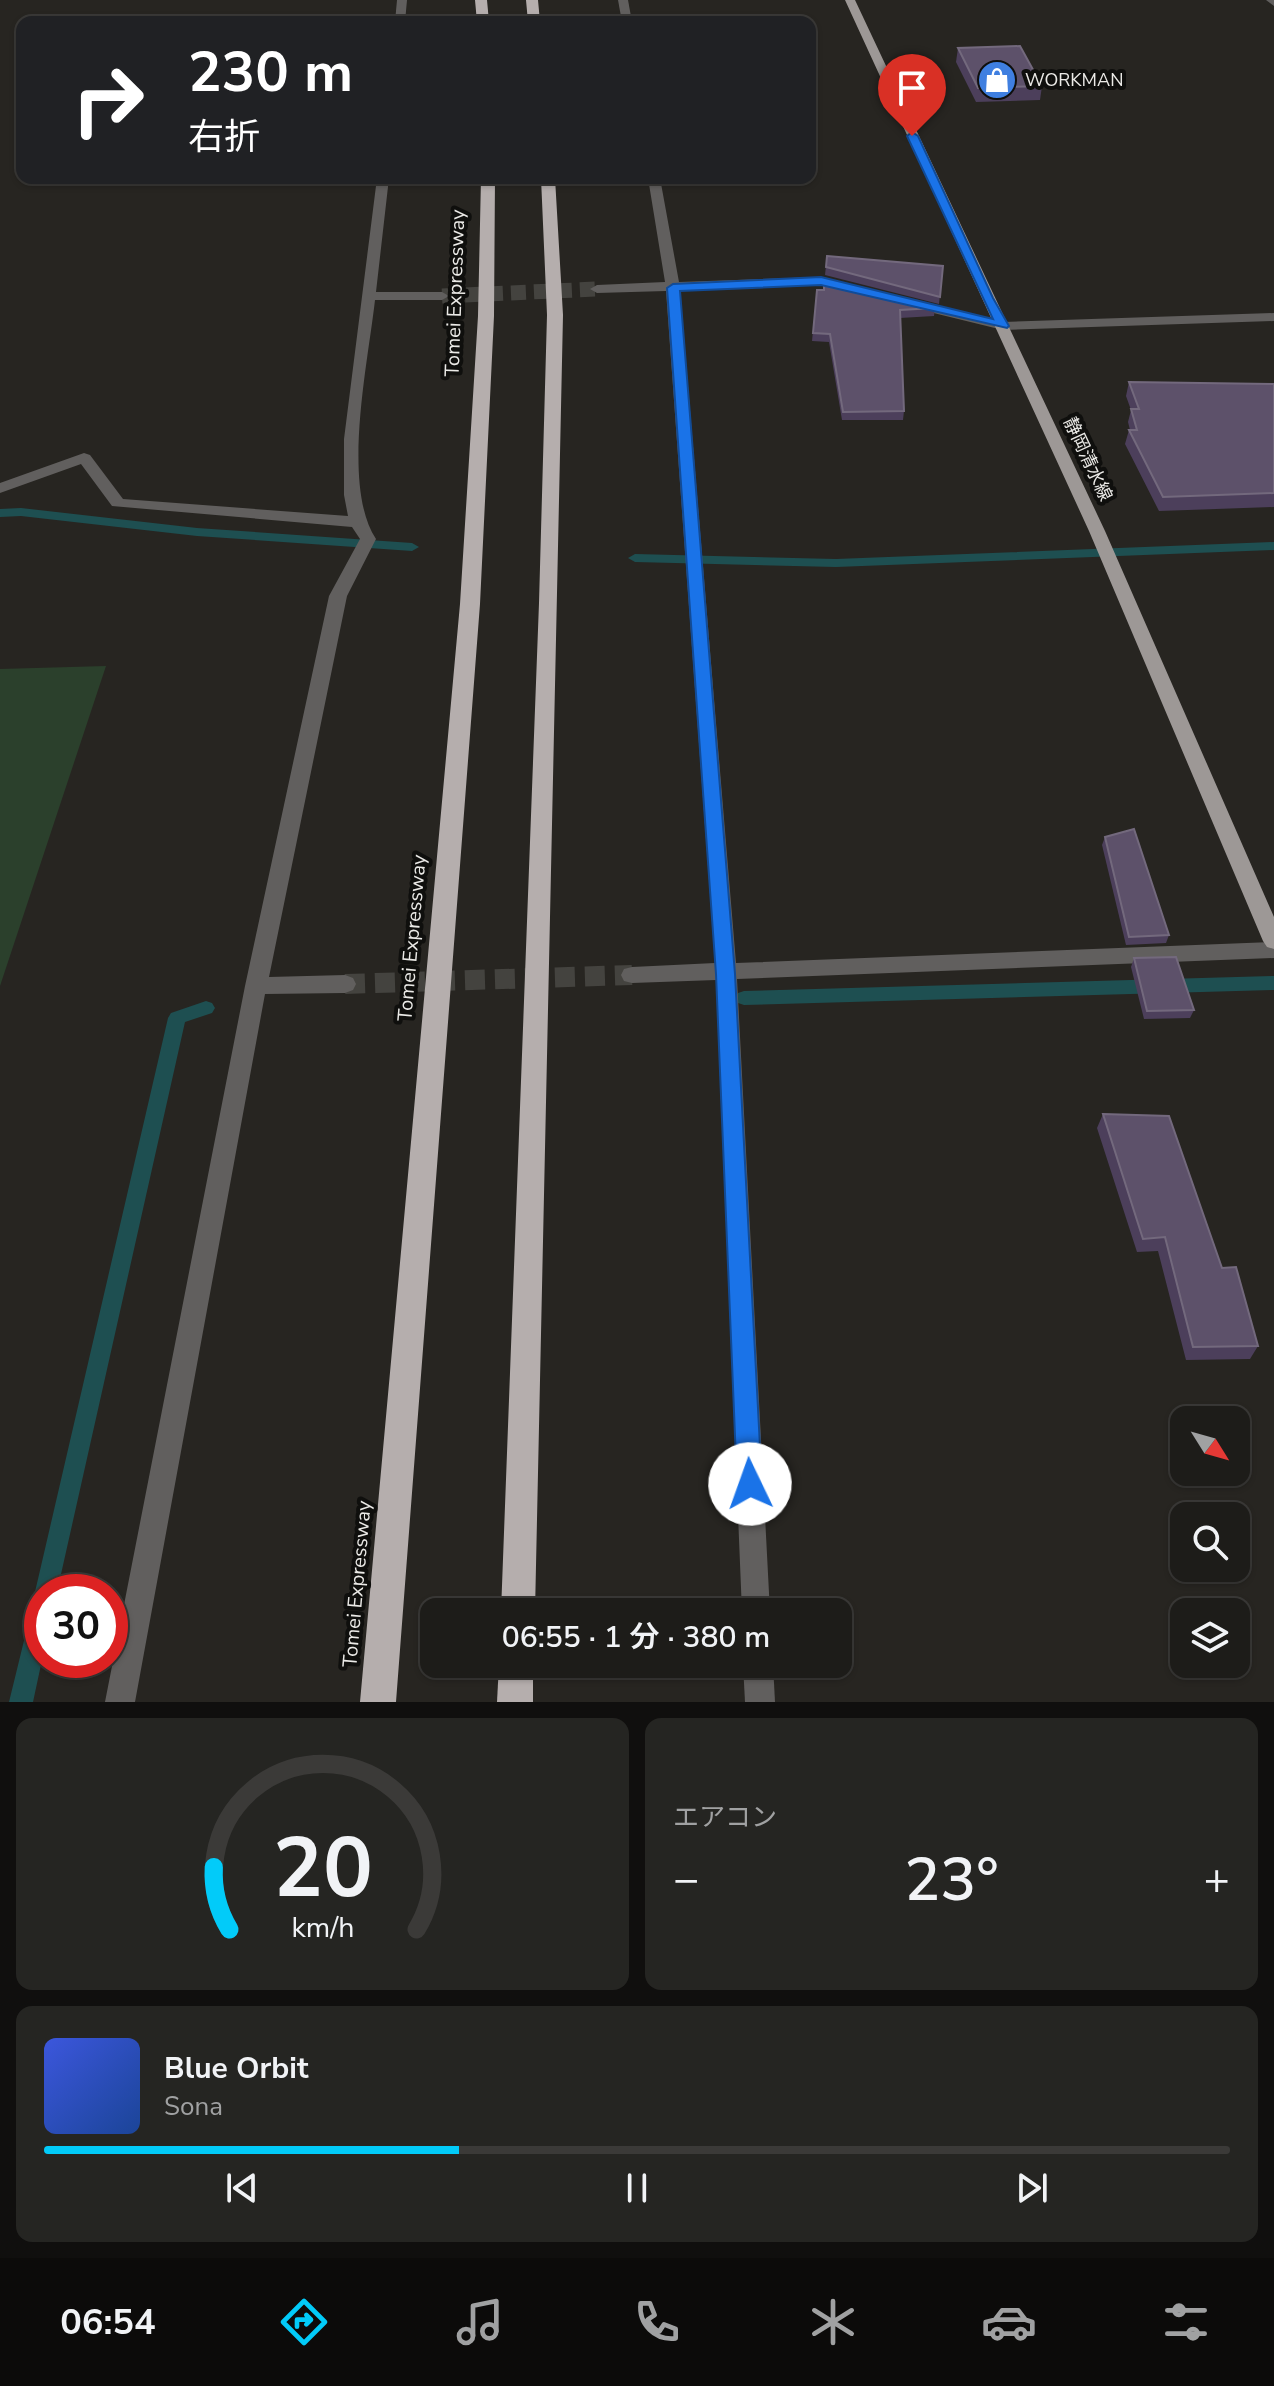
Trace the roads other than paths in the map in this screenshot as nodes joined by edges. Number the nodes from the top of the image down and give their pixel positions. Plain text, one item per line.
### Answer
1 (402, 0) edge
2 (411, 0) edge
3 (850, 0) edge
4 (382, 184) edge
5 (488, 184) edge
6 (548, 184) edge
7 (655, 184) edge
8 (673, 288) junction
9 (597, 289) tunnel mouth
10 (866, 292) edge
11 (370, 296) junction
12 (442, 296) tunnel mouth
13 (897, 300) edge
14 (1274, 317) edge
15 (1003, 326) junction
16 (0, 488) edge
17 (357, 522) junction
18 (1274, 941) edge
19 (1274, 950) edge
20 (726, 974) junction
21 (632, 975) tunnel mouth
22 (345, 984) tunnel mouth
23 (256, 986) junction
24 (518, 1598) edge
25 (755, 1598) edge
26 (516, 1678) edge
27 (759, 1678) edge
28 (120, 1702) edge
29 (378, 1702) edge
30 (515, 1702) edge
31 (760, 1702) edge

1 - 2 street
3 - 15 main road, 静岡清水線
4 - 11 street
5 - 29 highway, Tomei Expressway
6 - 24 highway
7 - 8 street
8 - 9 street
8 - 10 street
8 - 20 street
11 - 12 street
11 - 17 street
13 - 15 street
14 - 15 street
15 - 18 main road, 静岡清水線
16 - 17 street
17 - 23 street
19 - 20 street
20 - 21 street
20 - 25 street
22 - 23 street
23 - 28 street
26 - 30 highway
27 - 31 street

